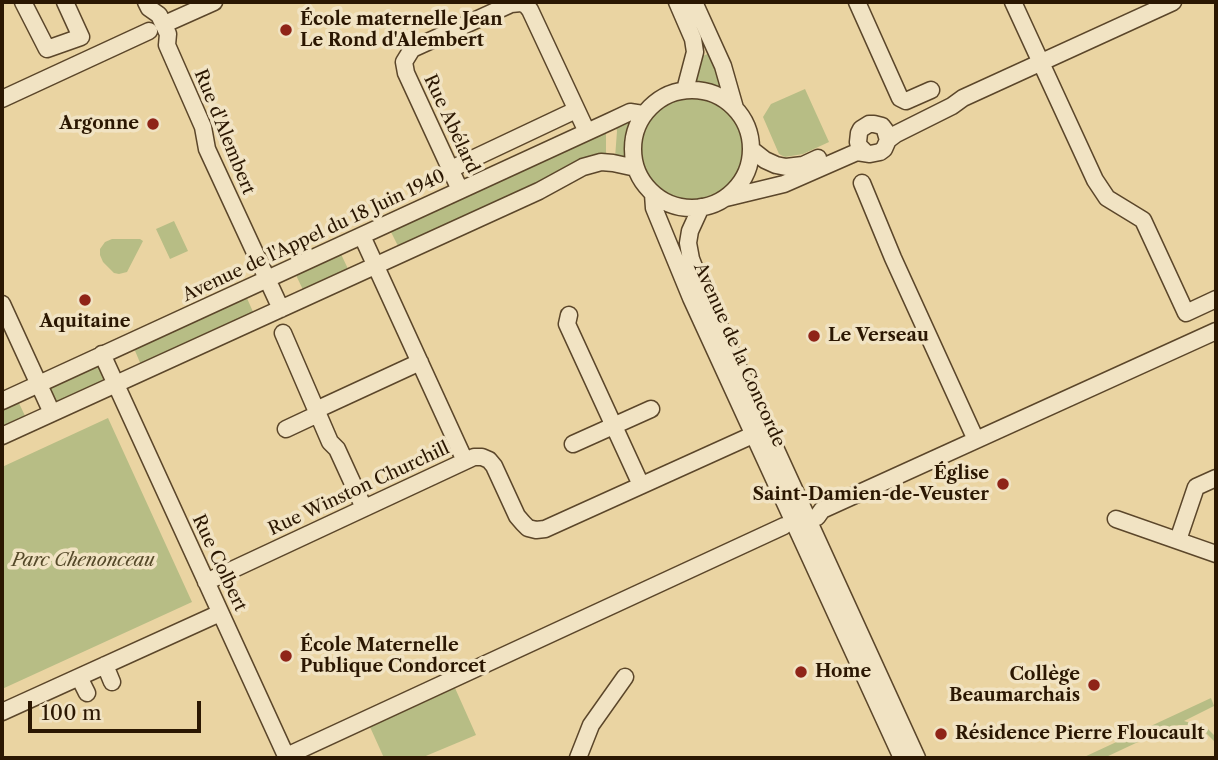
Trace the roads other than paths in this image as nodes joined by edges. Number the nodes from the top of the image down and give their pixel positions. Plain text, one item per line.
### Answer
1 (23, 2) edge
2 (65, 2) edge
3 (214, 2) edge
4 (677, 2) edge
5 (694, 2) edge
6 (856, 2) edge
7 (1013, 2) edge
8 (1173, 2) edge
9 (148, 5) edge
10 (167, 23) dead end
11 (149, 32) dead end
12 (1040, 62) junction
13 (685, 90) junction
14 (931, 90) dead end
15 (2, 99) edge
16 (735, 108) junction
17 (576, 110) junction
18 (643, 114) junction
19 (587, 132) junction
20 (885, 133) junction
21 (861, 145) junction
22 (751, 149) junction
23 (636, 168) junction
24 (451, 169) junction
25 (862, 183) dead end
26 (460, 190) junction
27 (653, 194) junction
28 (723, 199) junction
29 (701, 207) junction
30 (362, 236) junction
31 (375, 266) junction
32 (268, 279) junction
33 (1216, 299) edge
34 (2, 304) edge
35 (281, 309) junction
36 (569, 315) dead end
37 (1216, 331) edge
38 (283, 333) dead end
39 (102, 354) junction
40 (420, 362) junction
41 (38, 384) junction
42 (115, 384) junction
43 (2, 401) edge
44 (651, 409) dead end
45 (317, 412) junction
46 (52, 413) junction
47 (614, 425) junction
48 (286, 429) dead end
49 (760, 432) junction
50 (2, 436) edge
51 (976, 440) junction
52 (573, 444) dead end
53 (465, 461) junction
54 (1216, 478) edge
55 (642, 485) junction
56 (364, 508) junction
57 (817, 517) dead end
58 (1116, 519) dead end
59 (785, 526) dead end
60 (1178, 540) junction
61 (1216, 554) edge
62 (206, 582) junction
63 (220, 612) junction
64 (105, 665) junction
65 (79, 677) junction
66 (625, 677) dead end
67 (112, 682) dead end
68 (87, 694) dead end
69 (2, 712) edge
70 (290, 756) edge
71 (578, 758) edge
72 (902, 758) edge
73 (917, 758) edge

1 - 2 street
3 - 10 street
4 - 13 street
5 - 16 street
6 - 14 street
7 - 12 street
8 - 12 street
9 - 32 street, Rue d'Alembert
11 - 15 street
12 - 20 street
12 - 33 street
13 - 16 street
13 - 18 street
16 - 22 street
17 - 19 street, Rue Abélard
17 - 24 street
17 - 24 street, Rue Abélard
18 - 19 street, Avenue de l'Appel du 18 Juin 1940
18 - 23 street
19 - 26 street, Avenue de l'Appel du 18 Juin 1940
20 - 21 street
20 - 21 street
21 - 22 street
21 - 28 street
22 - 28 street
23 - 27 street
23 - 31 street
24 - 26 street, Rue Abélard
25 - 51 street
26 - 30 street, Avenue de l'Appel du 18 Juin 1940
27 - 29 street
27 - 49 street, Avenue de la Concorde
28 - 29 street
29 - 49 street, Avenue de la Concorde
30 - 31 street
30 - 32 street, Avenue de l'Appel du 18 Juin 1940
31 - 35 street
31 - 40 street
32 - 35 street, Rue d'Alembert
32 - 39 street, Avenue de l'Appel du 18 Juin 1940
34 - 41 street
35 - 42 street
36 - 47 street
37 - 51 street
38 - 45 street
39 - 41 street, Avenue de l'Appel du 18 Juin 1940
39 - 42 street, Rue Colbert
40 - 45 street
40 - 53 street
41 - 43 street, Avenue de l'Appel du 18 Juin 1940
41 - 46 street
42 - 46 street
42 - 62 street, Rue Colbert
44 - 47 street
45 - 48 street
45 - 56 street
46 - 50 street
47 - 52 street
47 - 55 street
49 - 55 street, Rue Winston Churchill
49 - 72 street, Avenue de la Concorde
49 - 73 street, Avenue de la Concorde
51 - 57 street
53 - 55 street, Rue Winston Churchill
53 - 56 street, Rue Winston Churchill
54 - 60 street
56 - 62 street, Rue Winston Churchill
58 - 60 street
59 - 70 street
60 - 61 street
62 - 63 street, Rue Colbert
63 - 64 street
63 - 70 street, Rue Colbert
64 - 65 street
64 - 67 street
65 - 68 street
65 - 69 street
66 - 71 street

